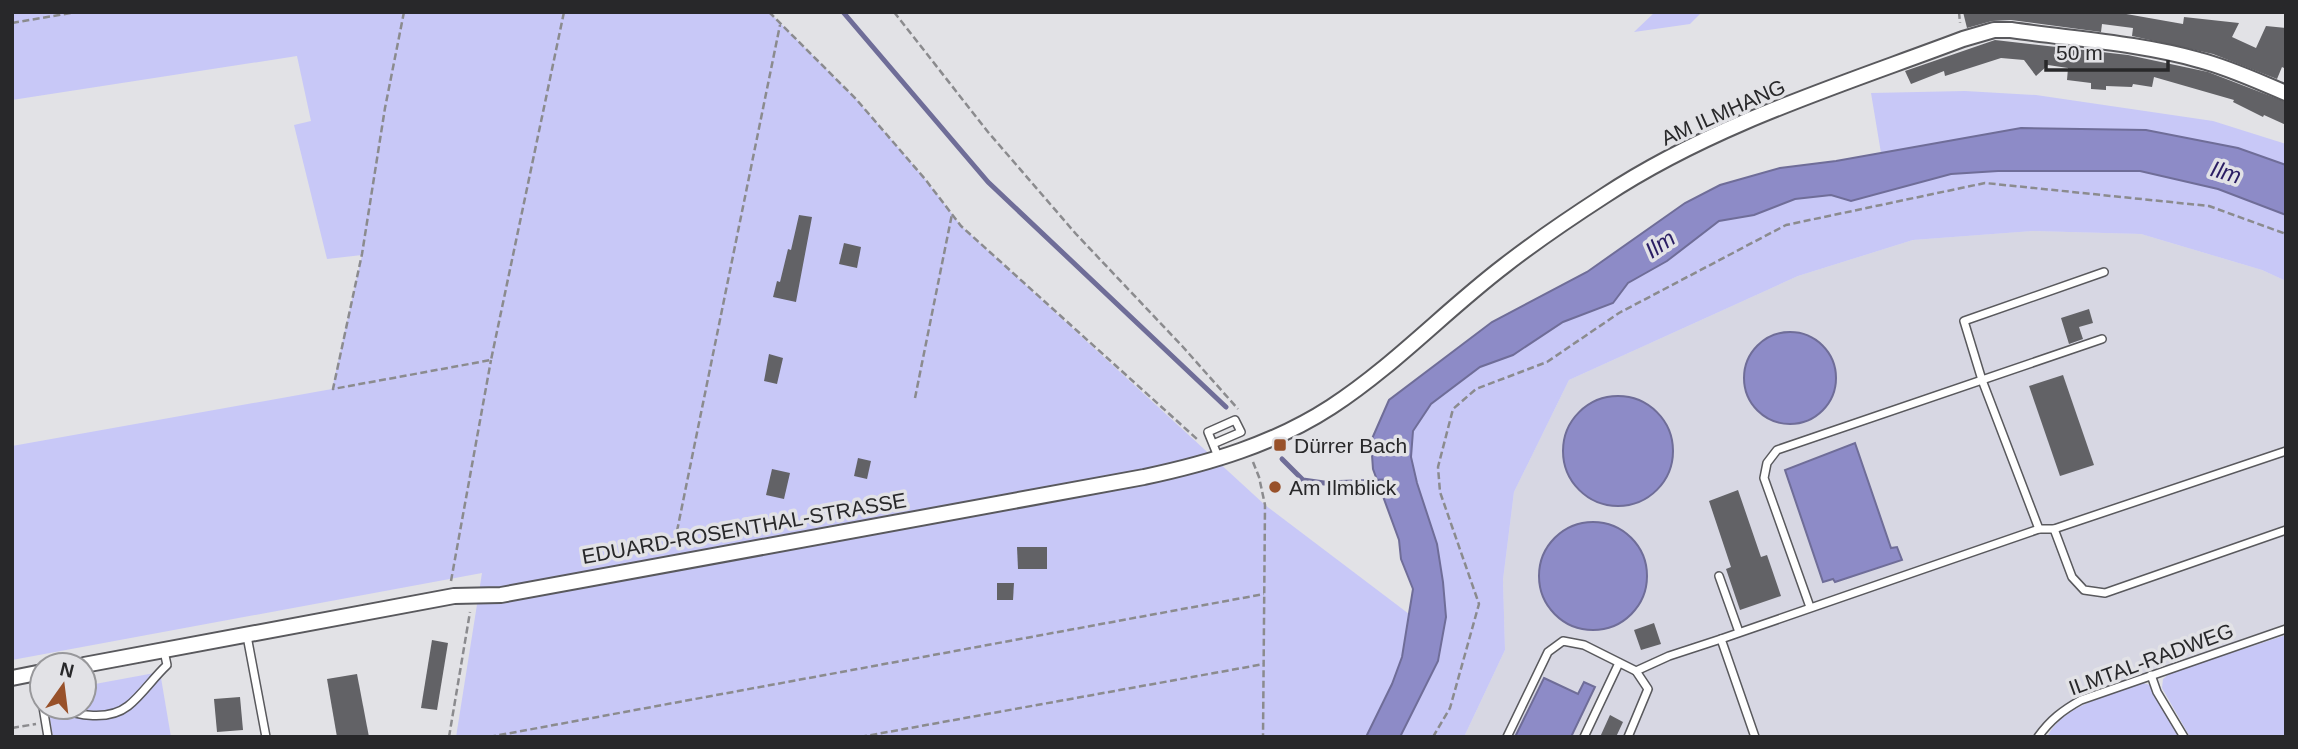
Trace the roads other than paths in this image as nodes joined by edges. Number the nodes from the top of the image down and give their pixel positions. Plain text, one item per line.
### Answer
1 (2286, 93) edge
2 (2104, 272) dead end
3 (2102, 340) dead end
4 (1982, 380) junction
5 (1213, 444) dead end
6 (1247, 449) joint
7 (2286, 451) edge
8 (1219, 460) junction
9 (2039, 529) junction
10 (2054, 529) junction
11 (2286, 530) edge
12 (1719, 576) dead end
13 (1810, 607) junction
14 (2286, 629) edge
15 (1739, 632) junction
16 (247, 636) junction
17 (1721, 639) junction
18 (164, 652) junction
19 (98, 663) edge
20 (1619, 663) junction
21 (1636, 671) junction
22 (2151, 676) junction
23 (98, 714) edge
24 (267, 737) edge
25 (1507, 737) edge
26 (1584, 737) edge
27 (1628, 737) edge
28 (1755, 737) edge
29 (2038, 737) edge
30 (2184, 737) edge

1 - 6 street, AM ILMHANG
2 - 4 lane
3 - 4 lane
4 - 9 lane
4 - 13 lane
5 - 8 lane
6 - 8 street, EDUARD-ROSENTHAL-STRASSE
7 - 10 lane
8 - 16 street, EDUARD-ROSENTHAL-STRASSE
9 - 10 lane
9 - 13 lane
10 - 11 lane
12 - 15 lane
13 - 15 lane
14 - 22 lane, ILMTAL-RADWEG
15 - 17 lane
16 - 18 street, EDUARD-ROSENTHAL-STRASSE
16 - 24 lane
17 - 21 lane
17 - 28 lane
18 - 19 street, EDUARD-ROSENTHAL-STRASSE
18 - 23 lane
20 - 21 lane
20 - 25 lane
20 - 26 lane
21 - 27 lane
22 - 29 lane, ILMTAL-RADWEG
22 - 30 lane

